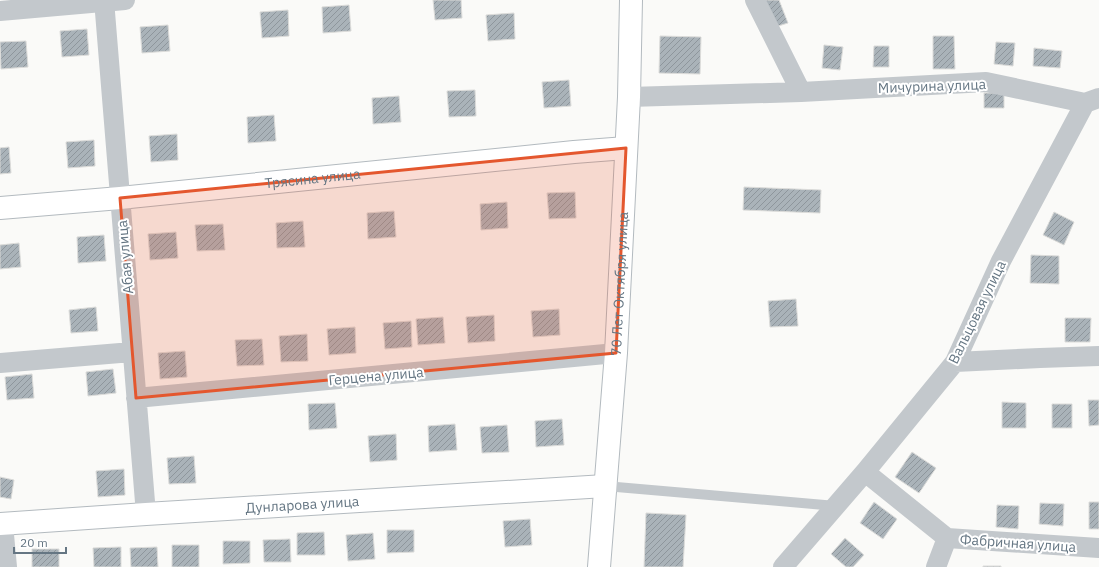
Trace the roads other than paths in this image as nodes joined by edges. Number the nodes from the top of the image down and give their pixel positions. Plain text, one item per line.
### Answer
1 (125, 0) edge
2 (630, 0) edge
3 (755, 0) edge
4 (104, 1) edge
5 (0, 11) edge
6 (801, 92) junction
7 (629, 97) junction
8 (1092, 101) edge
9 (626, 148) junction
10 (120, 198) junction
11 (0, 208) edge
12 (132, 352) junction
13 (616, 353) junction
14 (1099, 356) edge
15 (955, 362) junction
16 (0, 363) edge
17 (136, 398) junction
18 (865, 472) junction
19 (605, 486) junction
20 (836, 506) junction
21 (146, 514) junction
22 (1, 524) edge
23 (947, 538) junction
24 (1099, 548) edge
25 (7, 567) edge
26 (599, 567) edge
27 (783, 567) edge
28 (936, 567) edge

1 - 4 street
2 - 7 street, 70 Лет Октября улица
3 - 6 street
4 - 5 street
4 - 10 street, Абая улица
6 - 7 street, Мичурина улица
6 - 8 street, Мичурина улица
7 - 9 street, 70 Лет Октября улица
8 - 15 street, Вальцовая улица
9 - 10 street, Трясина улица
9 - 13 street, 70 Лет Октября улица
10 - 11 street, Трясина улица
10 - 12 street, Абая улица
12 - 16 street
12 - 17 street, Абая улица
13 - 17 street, Герцена улица
13 - 19 street, 70 Лет Октября улица
14 - 15 street
15 - 18 street, Вальцовая улица
17 - 21 street, Абая улица
18 - 20 street, Вальцовая улица
18 - 23 street, Фабричная улица
19 - 20 lane
19 - 21 street, Дунларова улица
19 - 26 street, 70 Лет Октября улица
20 - 27 street, Вальцовая улица
21 - 22 street, Дунларова улица
22 - 25 street
23 - 24 street, Фабричная улица
23 - 28 street

